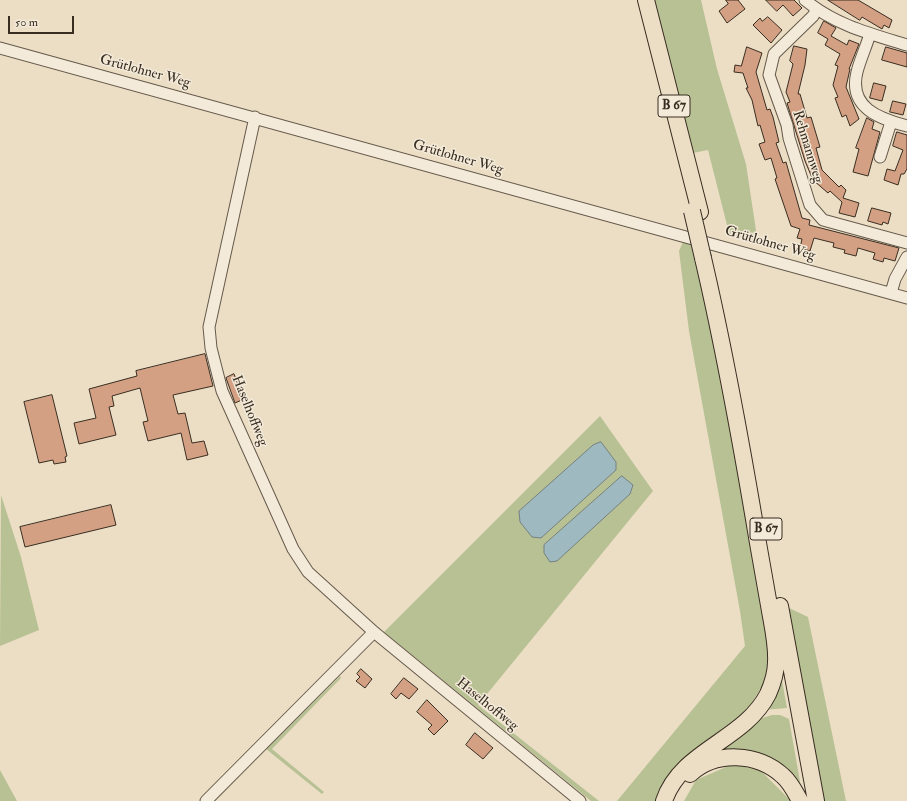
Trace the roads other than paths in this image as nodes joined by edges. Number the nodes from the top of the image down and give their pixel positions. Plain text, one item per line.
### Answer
1 (638, 0) edge
2 (646, 0) edge
3 (806, 0) edge
4 (817, 9) junction
5 (870, 34) junction
6 (907, 45) edge
7 (0, 48) edge
8 (256, 117) junction
9 (891, 122) junction
10 (907, 126) edge
11 (880, 157) dead end
12 (696, 212) junction
13 (907, 243) edge
14 (907, 257) edge
15 (707, 258) junction
16 (891, 293) junction
17 (907, 298) edge
18 (749, 490) junction
19 (374, 632) junction
20 (206, 801) edge
21 (580, 801) edge
22 (664, 801) edge
23 (672, 801) edge
24 (800, 801) edge
25 (809, 801) edge
26 (816, 801) edge

1 - 12 highway, B 67
2 - 12 highway, B 67
3 - 4 street
4 - 5 street
4 - 13 street, Rehmannweg
5 - 6 street
5 - 9 street
7 - 8 street, Grütlohner Weg
8 - 16 street, Grütlohner Weg
8 - 19 street, Haselhoffweg
9 - 10 street
9 - 11 street
12 - 15 highway, B 67, bridge
14 - 16 street
15 - 18 highway, B 67
15 - 26 highway, B 67
16 - 17 street, Grütlohner Weg
18 - 22 highway
18 - 25 highway, B 67
19 - 20 street
19 - 21 street, Haselhoffweg
23 - 24 highway

